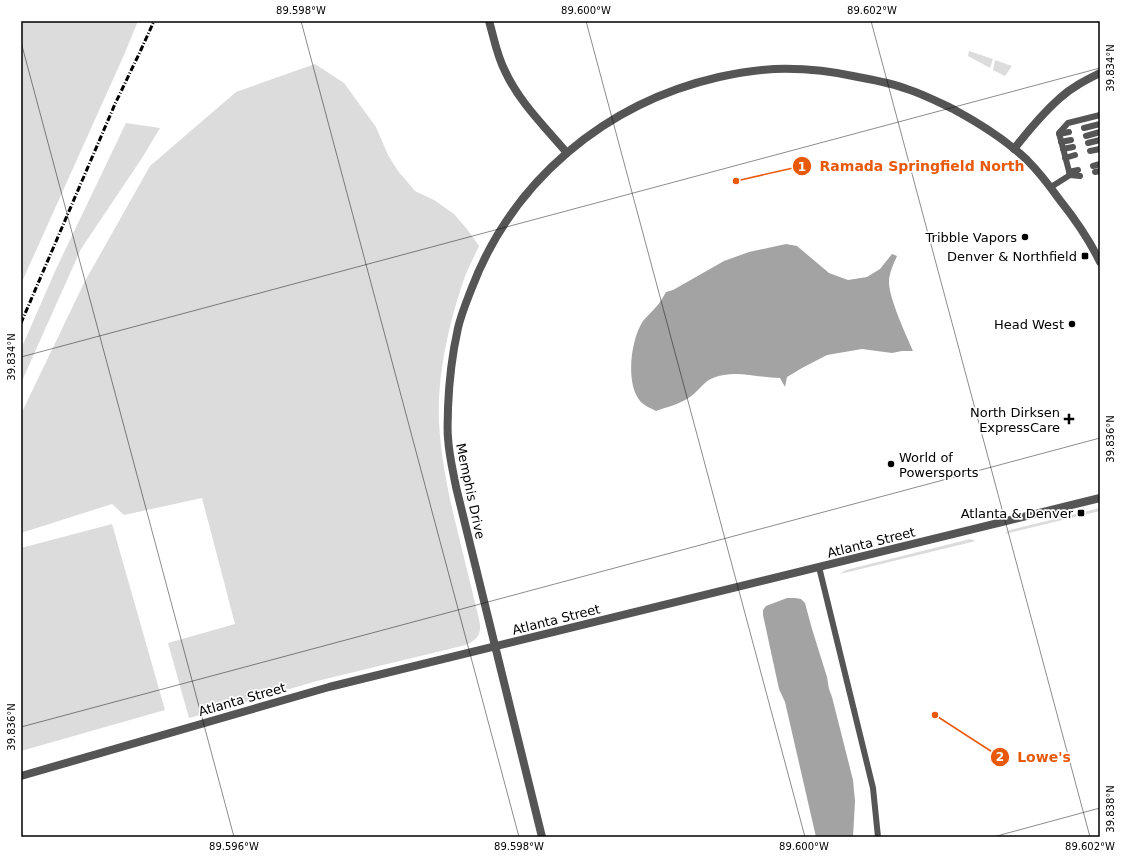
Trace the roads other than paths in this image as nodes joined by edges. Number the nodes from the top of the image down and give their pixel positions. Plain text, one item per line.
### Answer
1 (489, 21) edge
2 (1100, 73) edge
3 (1100, 115) edge
4 (1100, 124) edge
5 (1084, 128) dead end
6 (1069, 132) dead end
7 (1100, 132) edge
8 (1059, 134) junction
9 (1086, 136) dead end
10 (1071, 140) dead end
11 (1100, 140) edge
12 (1061, 142) junction
13 (1088, 143) dead end
14 (1073, 147) dead end
15 (1014, 149) junction
16 (1100, 149) edge
17 (1063, 150) junction
18 (1090, 151) dead end
19 (567, 153) junction
20 (1075, 155) dead end
21 (1065, 158) junction
22 (1079, 173) dead end
23 (1070, 174) junction
24 (1051, 188) junction
25 (1100, 262) edge
26 (1100, 498) edge
27 (819, 567) junction
28 (495, 646) junction
29 (21, 776) edge
30 (542, 837) edge
31 (878, 837) edge

1 - 19 street
2 - 15 street
3 - 8 lane
4 - 5 lane
6 - 8 lane
7 - 9 lane
8 - 12 lane
10 - 12 lane
11 - 13 lane
12 - 17 lane
14 - 17 lane
15 - 19 street, Memphis Drive
15 - 24 street, Memphis Drive
16 - 18 lane
17 - 21 lane
19 - 28 street, Memphis Drive
20 - 21 lane
21 - 23 lane
22 - 23 lane
23 - 24 lane
24 - 25 street, Memphis Drive
26 - 27 street, Atlanta Street
27 - 28 street, Atlanta Street
27 - 31 lane
28 - 29 street, Atlanta Street
28 - 30 street, Memphis Drive

